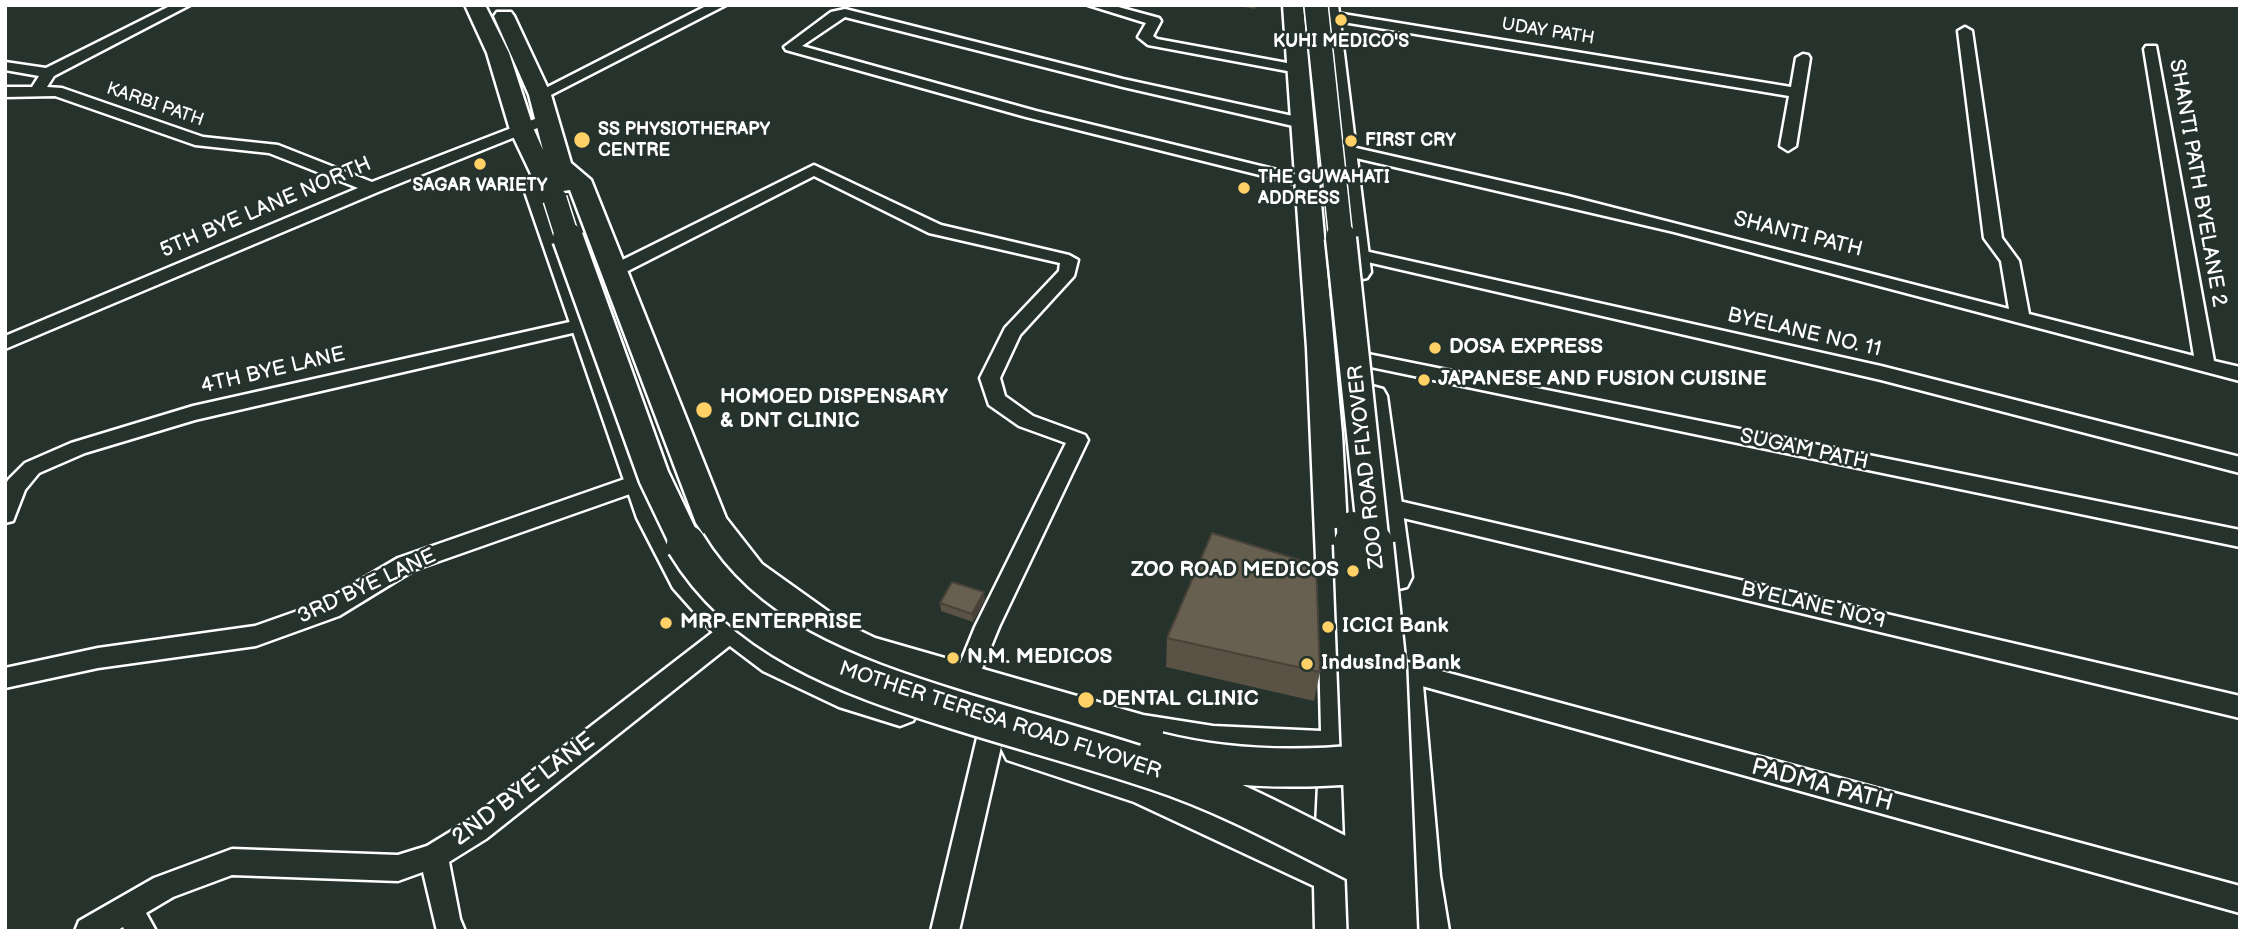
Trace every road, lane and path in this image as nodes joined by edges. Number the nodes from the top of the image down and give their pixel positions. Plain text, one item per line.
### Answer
1 (183, 5) edge
2 (475, 5) edge
3 (499, 5) edge
4 (719, 5) edge
5 (1095, 5) edge
6 (1310, 8) edge
7 (1965, 31) dead end
8 (2151, 49) dead end
9 (1803, 58) dead end
10 (5, 66) edge
11 (1298, 69) junction
12 (48, 74) junction
13 (37, 91) junction
14 (7, 93) edge
15 (1797, 93) junction
16 (540, 95) junction
17 (545, 120) junction
18 (1302, 123) junction
19 (522, 130) junction
20 (1788, 146) dead end
21 (1343, 150) junction
22 (1307, 182) junction
23 (556, 184) junction
24 (372, 188) junction
25 (1356, 254) junction
26 (614, 271) junction
27 (2020, 318) junction
28 (583, 326) junction
29 (5, 343) edge
30 (1368, 360) junction
31 (2205, 366) junction
32 (2240, 374) edge
33 (2240, 465) edge
34 (639, 482) junction
35 (1386, 506) junction
36 (5, 515) edge
37 (2240, 539) edge
38 (734, 629) junction
39 (1404, 671) junction
40 (5, 678) edge
41 (965, 681) junction
42 (2240, 707) edge
43 (990, 738) junction
44 (1410, 752) junction
45 (1350, 757) junction
46 (434, 856) junction
47 (1348, 870) junction
48 (1419, 876) junction
49 (2240, 900) edge
50 (135, 920) edge
51 (89, 931) edge
52 (451, 931) edge
53 (945, 931) edge
54 (1336, 931) edge
55 (1368, 931) edge
56 (1398, 931) edge
57 (1428, 931) edge

1 - 12 street
2 - 19 main road
3 - 16 main road
4 - 16 street
5 - 11 street
6 - 11 main road
6 - 15 street, UDAY PATH
6 - 21 main road
6 - 45 main road, ZOO ROAD FLYOVER, bridge
6 - 56 main road, ZOO ROAD FLYOVER, bridge
7 - 27 street
8 - 31 street, SHANTI PATH BYELANE 2
9 - 15 street
10 - 12 street
11 - 18 main road
12 - 13 street
13 - 14 street, KARBI PATH
13 - 24 street, KARBI PATH
15 - 20 street
16 - 17 main road
17 - 19 street, 5TH BYE LANE NORTH
17 - 23 main road
18 - 22 main road
18 - 22 street
19 - 23 main road
19 - 24 street, 5TH BYE LANE NORTH
21 - 25 main road
21 - 27 street, SHANTI PATH
22 - 45 main road
23 - 26 main road
23 - 28 main road
23 - 45 main road, MOTHER TERESA ROAD FLYOVER, bridge
23 - 47 main road, MOTHER TERESA ROAD FLYOVER, bridge
24 - 29 street, 5TH BYE LANE NORTH
25 - 30 main road
25 - 33 street, BYELANE NO. 11
26 - 41 main road
26 - 41 street
27 - 31 street, SHANTI PATH
28 - 34 main road
28 - 36 street, 4TH BYE LANE
30 - 35 main road
30 - 37 street, SUGAM PATH
31 - 32 street, SHANTI PATH
34 - 38 main road
34 - 40 street, 3RD BYE LANE
35 - 39 main road
35 - 42 street, BYELANE NO.9
38 - 43 main road
38 - 46 street, 2ND BYE LANE
39 - 44 main road
39 - 49 street, PADMA PATH
41 - 45 main road
43 - 47 main road
43 - 53 street
44 - 45 main road
44 - 48 main road
45 - 47 main road
46 - 50 street, 2ND BYE LANE
46 - 52 street
47 - 48 main road
47 - 54 main road
47 - 55 main road, bridge
48 - 57 main road
50 - 51 street, 2ND BYE LANE

